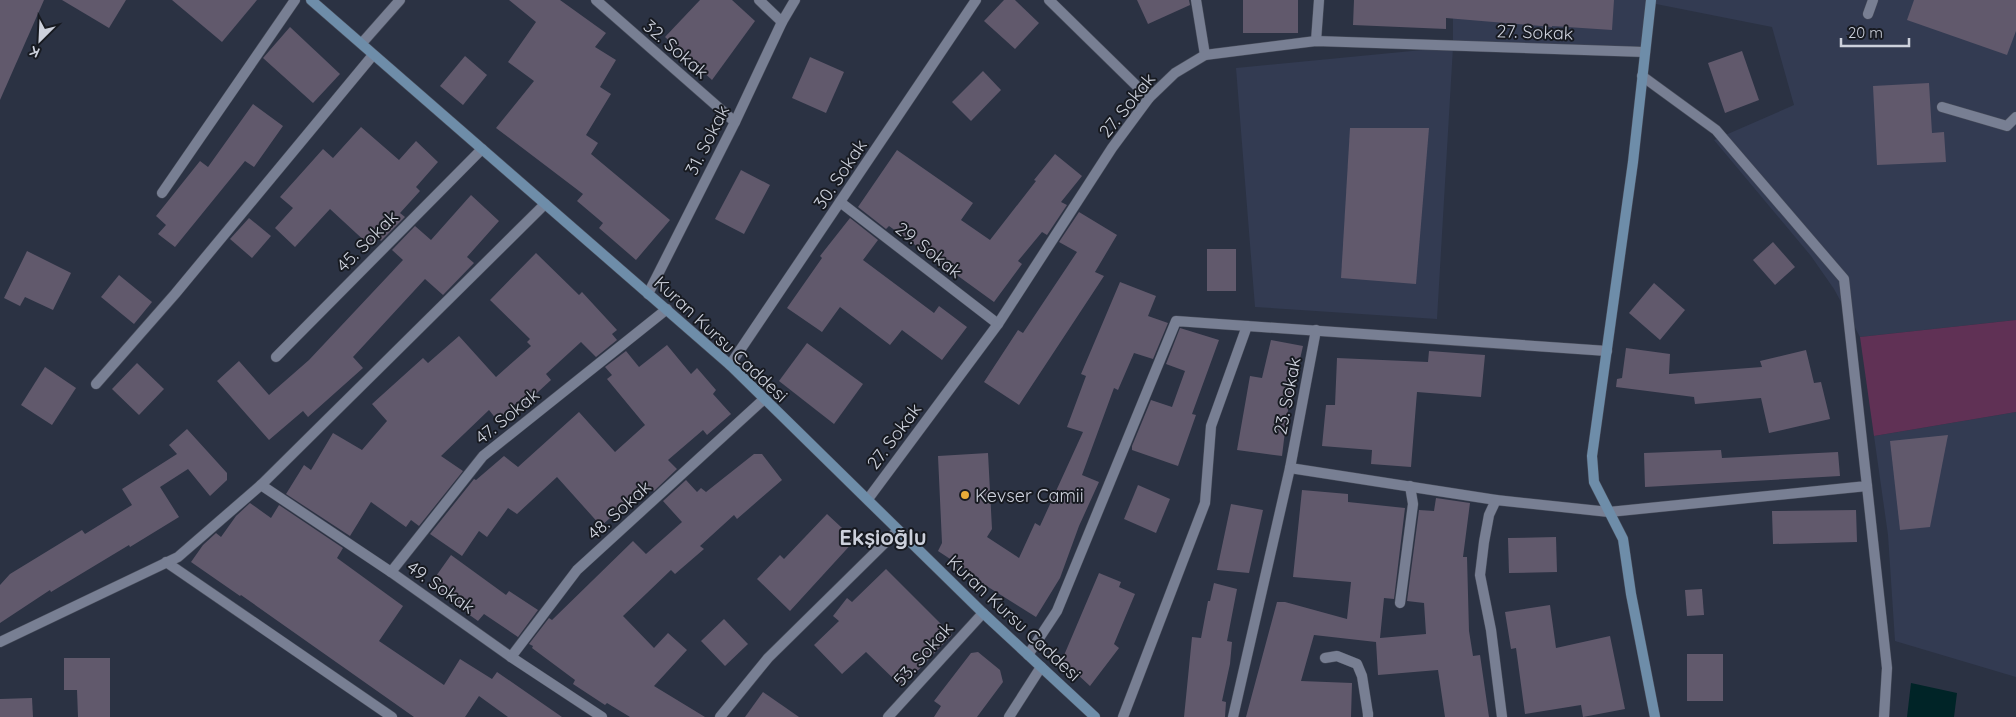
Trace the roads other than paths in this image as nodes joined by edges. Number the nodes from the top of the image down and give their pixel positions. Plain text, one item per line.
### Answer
1 (295, 0) edge
2 (311, 0) edge
3 (400, 0) edge
4 (596, 0) edge
5 (759, 0) edge
6 (795, 0) edge
7 (976, 0) edge
8 (1049, 0) edge
9 (1196, 0) edge
10 (1319, 0) edge
11 (1651, 0) edge
12 (1873, 0) edge
13 (1868, 14) dead end
14 (782, 22) junction
15 (1316, 41) junction
16 (362, 43) junction
17 (1645, 52) junction
18 (1205, 55) junction
19 (373, 56) junction
20 (1642, 76) junction
21 (1149, 98) junction
22 (1942, 107) dead end
23 (2016, 117) edge
24 (735, 122) junction
25 (482, 149) junction
26 (162, 193) dead end
27 (840, 202) junction
28 (545, 204) junction
29 (648, 294) junction
30 (667, 309) junction
31 (998, 324) junction
32 (1247, 326) junction
33 (1316, 330) junction
34 (1607, 351) junction
35 (276, 357) dead end
36 (730, 365) junction
37 (96, 384) dead end
38 (763, 400) junction
39 (1290, 468) junction
40 (261, 485) junction
41 (1410, 486) junction
42 (1867, 486) junction
43 (868, 499) junction
44 (1496, 500) junction
45 (1609, 512) junction
46 (898, 530) junction
47 (166, 562) junction
48 (390, 572) junction
49 (1400, 604) dead end
50 (983, 613) junction
51 (0, 642) edge
52 (1028, 655) junction
53 (511, 657) junction
54 (1325, 658) dead end
55 (1042, 667) junction
56 (1368, 716) edge
57 (392, 717) edge
58 (602, 717) edge
59 (720, 717) edge
60 (888, 717) edge
61 (1009, 717) edge
62 (1095, 717) edge
63 (1123, 717) edge
64 (1233, 717) edge
65 (1502, 717) edge
66 (1655, 717) edge
67 (1884, 717) edge

1 - 26 street
2 - 16 main road, Kuran Kursu Caddesi
3 - 16 street
4 - 24 street, 32. Sokak
5 - 14 street
6 - 14 street, 31. Sokak
7 - 27 street, 30. Sokak
8 - 21 street
9 - 18 street
10 - 15 street
11 - 17 main road
12 - 13 street
14 - 24 street, 31. Sokak
15 - 17 street, 27. Sokak
15 - 18 street, 27. Sokak
16 - 19 main road, Kuran Kursu Caddesi
17 - 20 main road
18 - 21 street, 27. Sokak
19 - 25 main road, Kuran Kursu Caddesi
19 - 37 street
20 - 34 main road
20 - 42 street
21 - 31 street, 27. Sokak
22 - 23 street
24 - 29 street, 31. Sokak
25 - 28 main road, Kuran Kursu Caddesi
25 - 35 street, 45. Sokak
27 - 31 street, 29. Sokak
27 - 36 street, 30. Sokak
28 - 29 main road, Kuran Kursu Caddesi
28 - 40 street
29 - 30 main road, Kuran Kursu Caddesi
30 - 36 main road, Kuran Kursu Caddesi
30 - 48 street, 47. Sokak
31 - 43 street, 27. Sokak
32 - 33 street
32 - 52 street
32 - 63 street
33 - 34 street
33 - 39 street, 23. Sokak
34 - 45 main road
36 - 38 main road, Kuran Kursu Caddesi
38 - 43 main road, Kuran Kursu Caddesi
38 - 53 street, 48. Sokak
39 - 41 street
39 - 64 street, 23. Sokak
40 - 47 street
40 - 48 street, 49. Sokak
41 - 44 street
41 - 49 street
42 - 45 street
42 - 67 street
43 - 46 main road, Kuran Kursu Caddesi
44 - 45 street
44 - 65 street
45 - 66 main road
46 - 50 main road, Kuran Kursu Caddesi
46 - 59 street
47 - 51 street
47 - 57 street
48 - 53 street, 49. Sokak
50 - 52 main road, Kuran Kursu Caddesi
50 - 60 street, 53. Sokak
52 - 55 main road, Kuran Kursu Caddesi
53 - 58 street, 49. Sokak
54 - 56 street
55 - 61 street
55 - 62 main road, Kuran Kursu Caddesi

